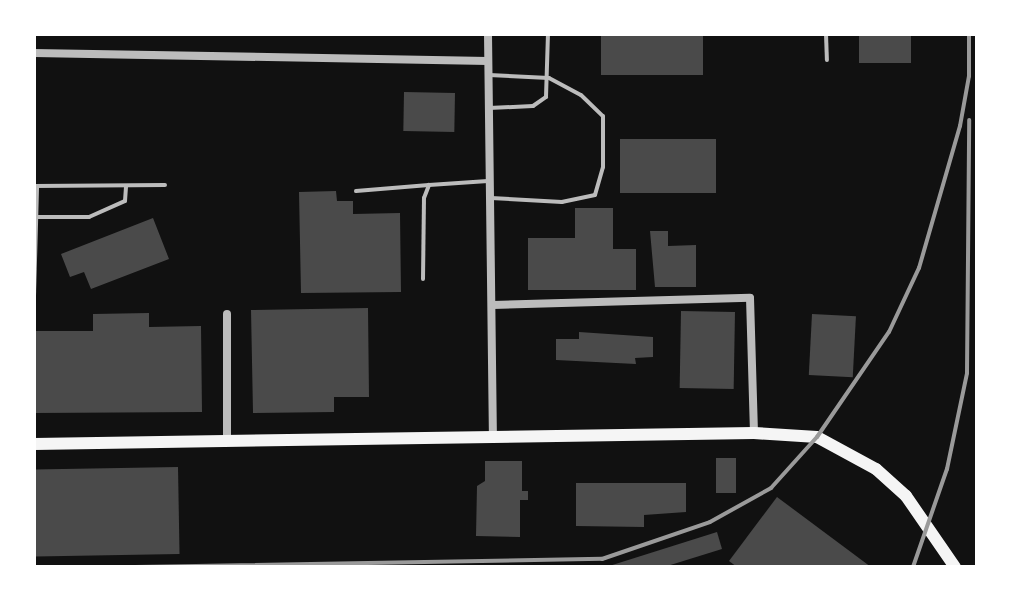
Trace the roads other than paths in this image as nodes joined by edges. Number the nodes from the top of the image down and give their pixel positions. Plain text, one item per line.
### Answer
1 (488, 34) edge
2 (548, 34) edge
3 (826, 34) edge
4 (34, 53) edge
5 (827, 60) dead end
6 (488, 61) junction
7 (489, 75) junction
8 (549, 78) junction
9 (489, 108) junction
10 (491, 181) junction
11 (165, 185) dead end
12 (429, 185) junction
13 (36, 186) edge
14 (126, 186) junction
15 (356, 191) dead end
16 (491, 198) junction
17 (38, 217) junction
18 (423, 279) dead end
19 (34, 296) edge
20 (493, 305) junction
21 (227, 314) dead end
22 (754, 433) junction
23 (493, 435) junction
24 (227, 442) junction
25 (34, 444) edge
26 (955, 567) edge

1 - 6 street
2 - 8 lane
3 - 5 lane
4 - 6 street
6 - 7 street
7 - 8 lane
7 - 9 street
8 - 9 lane
8 - 16 lane
9 - 10 street
10 - 12 lane
10 - 16 street
11 - 14 lane
12 - 15 lane
12 - 18 lane
13 - 14 lane
13 - 17 lane
14 - 17 lane
16 - 20 street
17 - 19 lane
20 - 22 street
20 - 23 street
21 - 24 street
22 - 23 main road
22 - 26 main road
23 - 24 main road
24 - 25 main road

